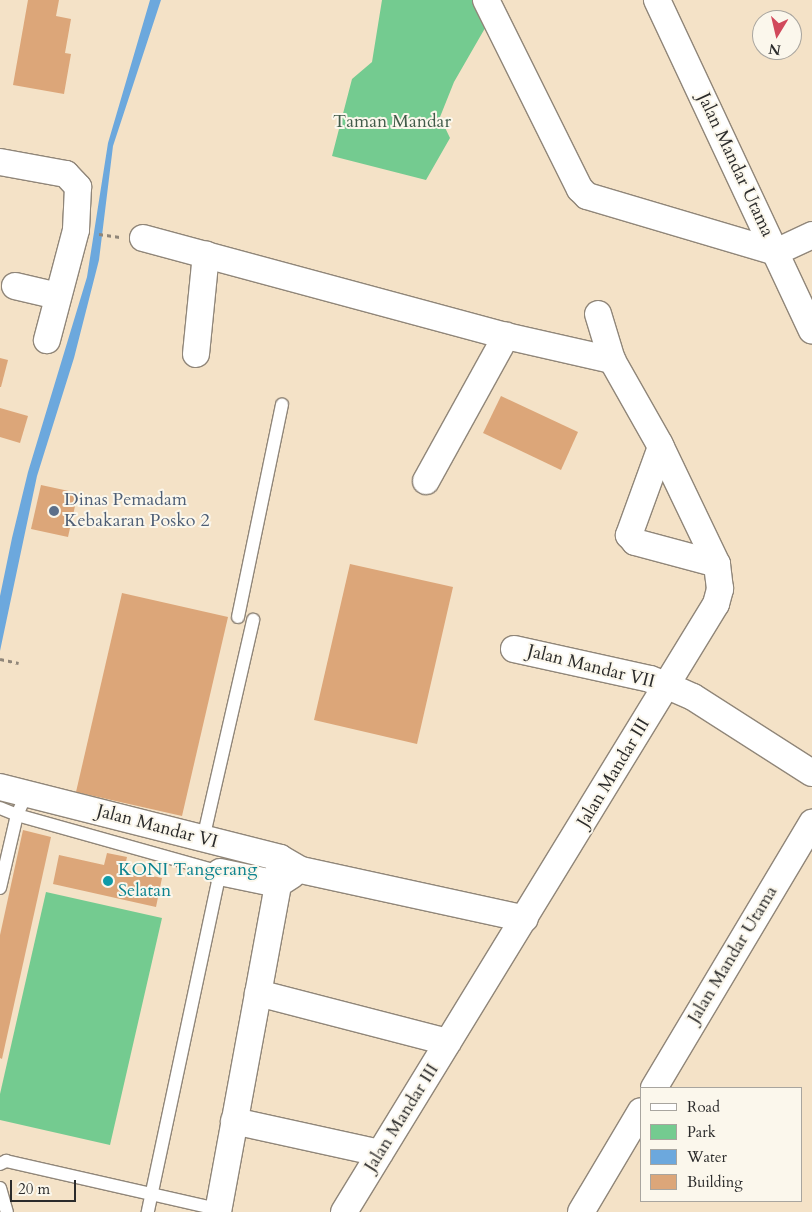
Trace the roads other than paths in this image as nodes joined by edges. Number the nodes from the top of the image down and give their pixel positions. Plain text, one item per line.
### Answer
1 (486, 0) edge
2 (657, 0) edge
3 (0, 162) edge
4 (812, 235) edge
5 (143, 238) dead end
6 (776, 252) junction
7 (206, 254) junction
8 (15, 286) dead end
9 (58, 296) junction
10 (598, 314) dead end
11 (812, 331) edge
12 (506, 336) junction
13 (47, 340) dead end
14 (196, 354) dead end
15 (612, 360) junction
16 (282, 404) dead end
17 (661, 447) junction
18 (426, 481) dead end
19 (717, 564) junction
20 (238, 617) dead end
21 (253, 620) dead end
22 (514, 648) dead end
23 (668, 686) junction
24 (812, 773) edge
25 (9, 798) edge
26 (812, 823) edge
27 (202, 839) junction
28 (290, 864) junction
29 (220, 872) junction
30 (278, 884) junction
31 (0, 888) edge
32 (524, 919) junction
33 (258, 993) junction
34 (448, 1042) junction
35 (655, 1087) edge
36 (640, 1113) edge
37 (234, 1121) junction
38 (380, 1153) junction
39 (0, 1164) edge
40 (0, 1188) edge
41 (152, 1194) junction
42 (218, 1211) edge
43 (7, 1212) edge
44 (148, 1212) edge
45 (344, 1212) edge
46 (581, 1212) edge

1 - 6 street
2 - 6 street, Jalan Mandar Utama
3 - 9 street
4 - 6 street
5 - 7 street
6 - 11 street, Jalan Mandar Utama
7 - 12 street
7 - 14 street
8 - 9 street
9 - 13 street
10 - 15 street, Jalan Mandar III
12 - 15 street
12 - 18 street
15 - 17 street, Jalan Mandar III
16 - 20 lane
17 - 19 street, Jalan Mandar III
17 - 19 street
19 - 23 street, Jalan Mandar III
21 - 27 lane
22 - 23 street, Jalan Mandar VII
23 - 24 street, Jalan Mandar VII
23 - 32 street, Jalan Mandar III
25 - 27 street, Jalan Mandar VI
25 - 29 lane
25 - 31 lane
26 - 35 street, Jalan Mandar Utama
27 - 28 street, Jalan Mandar VI
28 - 30 street
28 - 32 street, Jalan Mandar VI
29 - 30 street, Jalan Mandar VI
29 - 41 lane
30 - 33 street
32 - 34 street, Jalan Mandar III
33 - 34 street
33 - 37 street
34 - 38 street, Jalan Mandar III
36 - 46 street
37 - 38 street
37 - 42 street
38 - 45 street, Jalan Mandar III
39 - 41 lane
40 - 43 lane
41 - 42 lane
41 - 44 lane

